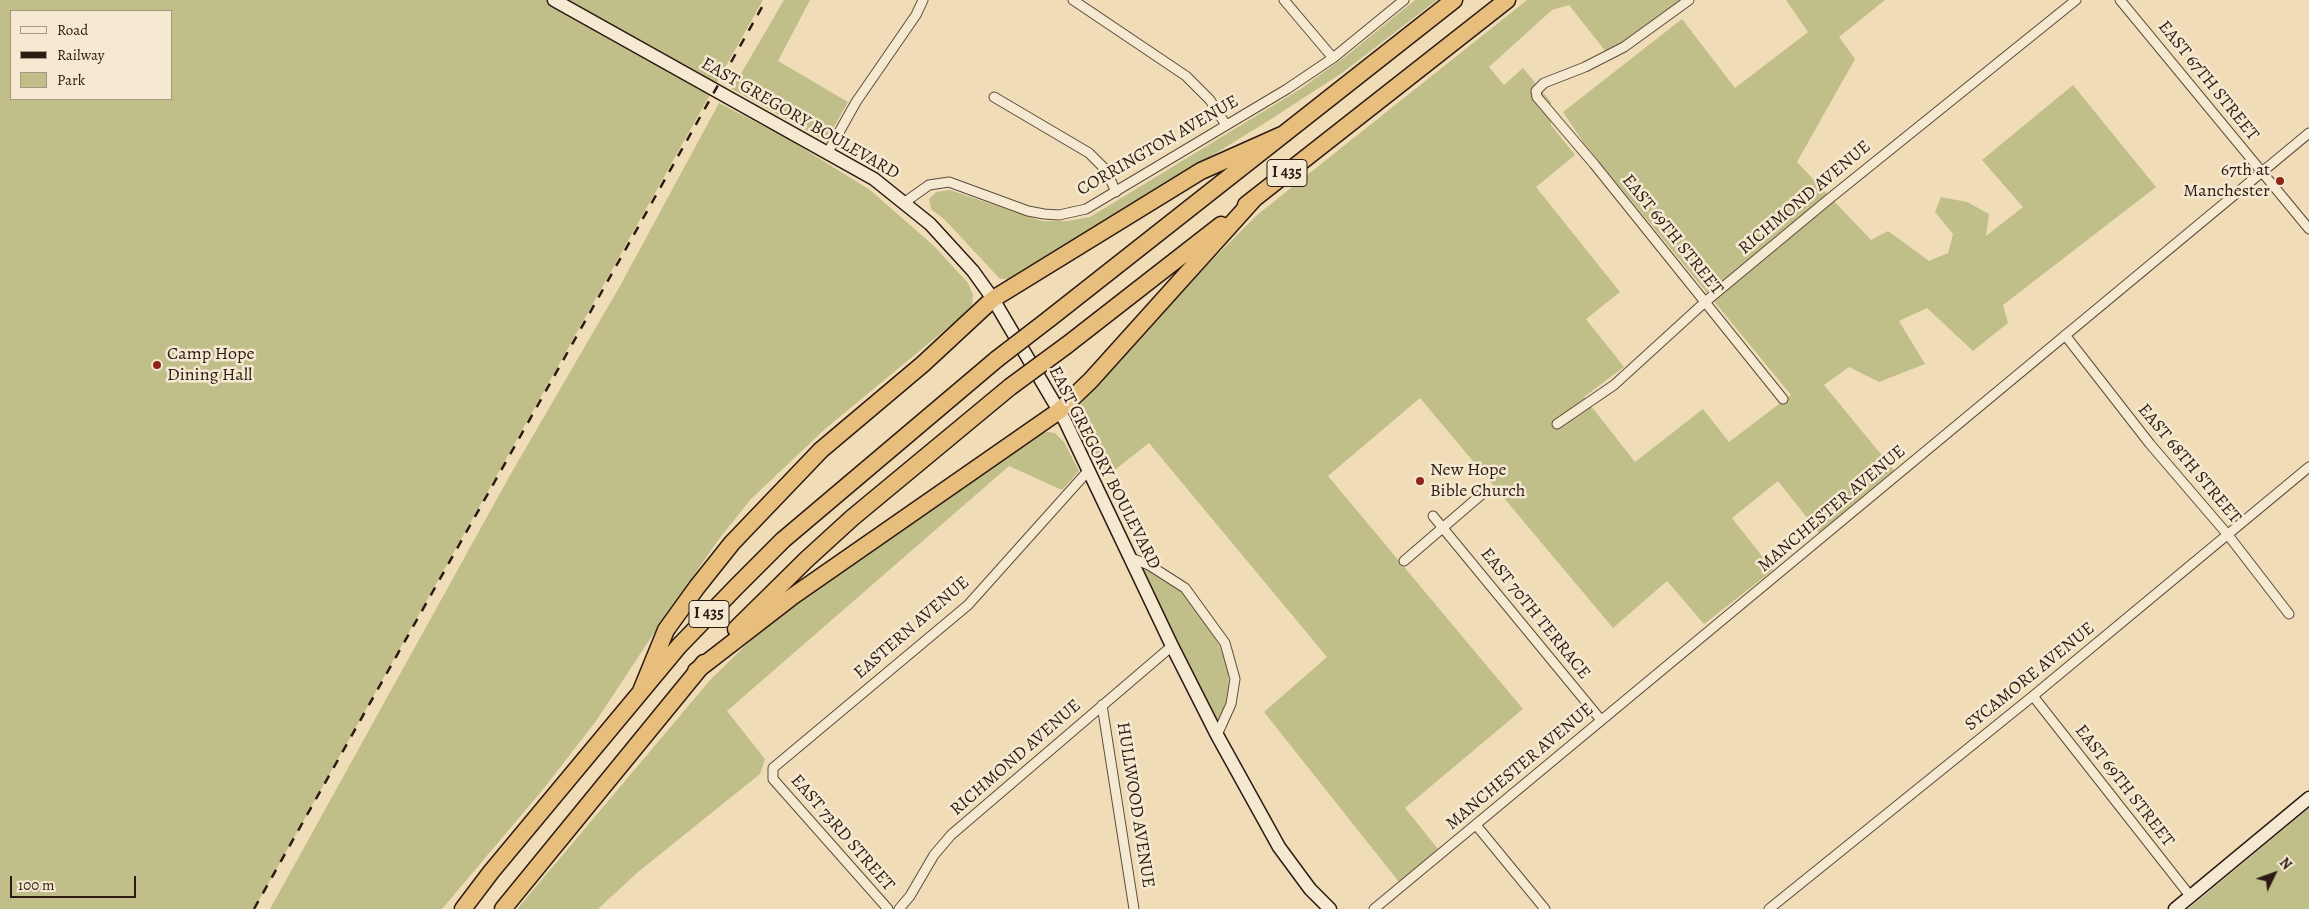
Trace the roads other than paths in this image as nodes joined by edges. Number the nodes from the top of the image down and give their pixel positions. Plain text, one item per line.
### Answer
1 (554, 0) edge
2 (923, 0) edge
3 (1073, 0) edge
4 (1284, 0) edge
5 (1404, 0) edge
6 (1454, 0) edge
7 (1506, 0) edge
8 (1689, 0) edge
9 (2076, 0) edge
10 (2120, 0) edge
11 (1333, 58) junction
12 (994, 97) dead end
13 (1226, 125) junction
14 (2309, 133) edge
15 (1284, 134) junction
16 (828, 152) junction
17 (2262, 172) junction
18 (1116, 192) junction
19 (1254, 199) junction
20 (905, 202) junction
21 (2309, 229) edge
22 (993, 299) junction
23 (1705, 302) junction
24 (2065, 335) junction
25 (1783, 399) dead end
26 (1059, 411) junction
27 (1557, 424) dead end
28 (2309, 466) edge
29 (1088, 471) junction
30 (1482, 494) dead end
31 (1433, 516) dead end
32 (1443, 528) junction
33 (2228, 536) junction
34 (1131, 558) junction
35 (1404, 561) dead end
36 (2289, 614) dead end
37 (1172, 646) junction
38 (696, 671) junction
39 (641, 691) junction
40 (2033, 696) junction
41 (1102, 706) junction
42 (1601, 720) junction
43 (1217, 735) junction
44 (773, 779) joint
45 (2309, 798) edge
46 (1476, 826) junction
47 (2191, 896) junction
48 (463, 909) edge
49 (503, 909) edge
50 (888, 909) edge
51 (899, 909) edge
52 (1134, 909) edge
53 (1330, 909) edge
54 (1374, 909) edge
55 (1545, 909) edge
56 (1769, 909) edge
57 (2176, 909) edge

1 - 16 main road, EAST GREGORY BOULEVARD
2 - 16 street
3 - 13 street
4 - 11 street
5 - 11 street, CORRINGTON AVENUE
6 - 15 highway, I 435
7 - 19 highway, I 435
8 - 23 street, EAST 69TH STREET
9 - 23 street, RICHMOND AVENUE
10 - 17 street, EAST 67TH STREET
11 - 13 street, CORRINGTON AVENUE
12 - 18 street
13 - 18 street, CORRINGTON AVENUE
14 - 17 street, MANCHESTER AVENUE
15 - 22 highway
15 - 39 highway, I 435, bridge
16 - 20 main road, EAST GREGORY BOULEVARD
17 - 21 street, EAST 67TH STREET
17 - 24 street, MANCHESTER AVENUE
18 - 20 street, CORRINGTON AVENUE
19 - 26 highway
19 - 38 highway, I 435, bridge
20 - 22 main road, EAST GREGORY BOULEVARD
22 - 26 main road, EAST GREGORY BOULEVARD
22 - 39 highway
23 - 25 street, EAST 69TH STREET
23 - 27 street, RICHMOND AVENUE
24 - 33 street, EAST 68TH STREET
24 - 42 street, MANCHESTER AVENUE
26 - 29 main road, EAST GREGORY BOULEVARD
26 - 38 highway
28 - 33 street, SYCAMORE AVENUE
29 - 34 main road, EAST GREGORY BOULEVARD
29 - 44 street, EASTERN AVENUE
30 - 32 street
31 - 32 street, EAST 70TH TERRACE
32 - 35 street
32 - 42 street, EAST 70TH TERRACE
33 - 36 street, EAST 68TH STREET
33 - 40 street, SYCAMORE AVENUE
34 - 37 main road, EAST GREGORY BOULEVARD
34 - 43 street
37 - 41 street, RICHMOND AVENUE
37 - 43 main road, EAST GREGORY BOULEVARD
38 - 49 highway, I 435
39 - 48 highway, I 435
40 - 47 street, EAST 69TH STREET
40 - 56 street, SYCAMORE AVENUE
41 - 51 street, RICHMOND AVENUE
41 - 52 street, HULLWOOD AVENUE
42 - 46 street, MANCHESTER AVENUE
43 - 53 main road, EAST GREGORY BOULEVARD
44 - 50 street, EAST 73RD STREET
45 - 47 main road
46 - 54 street, MANCHESTER AVENUE
46 - 55 street
47 - 57 main road

